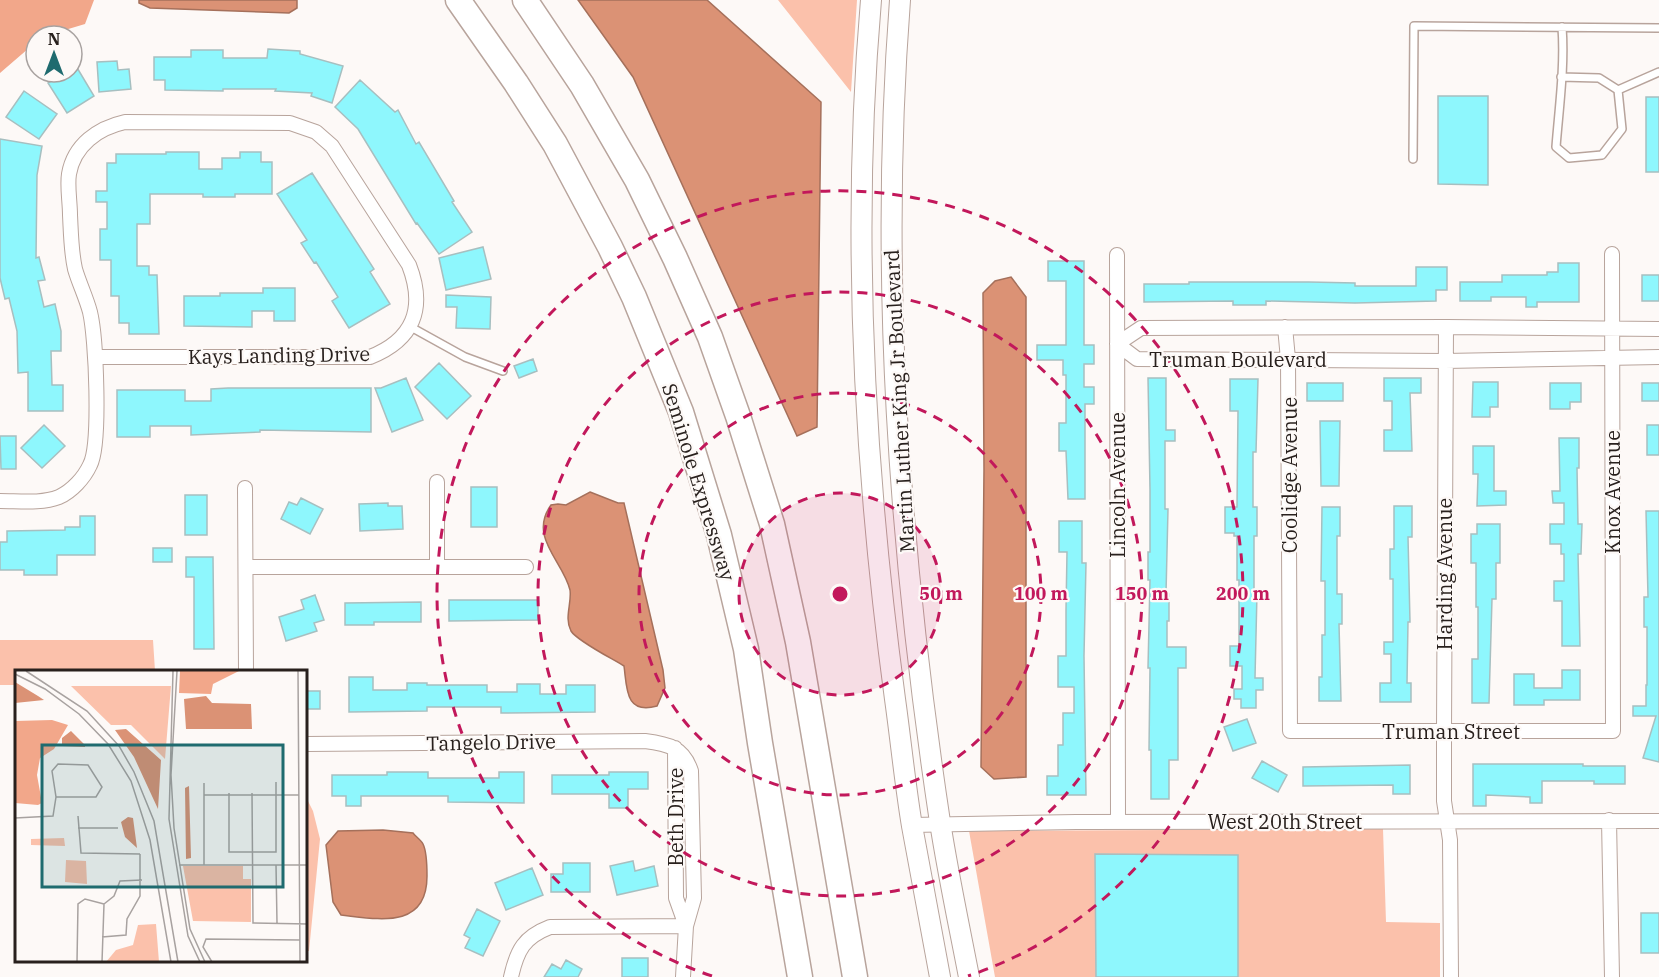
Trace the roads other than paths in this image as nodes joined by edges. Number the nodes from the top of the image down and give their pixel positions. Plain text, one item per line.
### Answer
1 (458, 0) edge
2 (525, 0) edge
3 (871, 0) edge
4 (900, 0) edge
5 (1562, 27) junction
6 (1659, 28) edge
7 (1659, 72) edge
8 (1561, 77) junction
9 (1618, 90) junction
10 (1413, 159) dead end
11 (1612, 254) dead end
12 (1117, 255) dead end
13 (409, 326) junction
14 (1285, 327) junction
15 (1446, 327) junction
16 (1613, 329) junction
17 (1659, 329) edge
18 (1117, 344) junction
19 (96, 357) junction
20 (1613, 357) junction
21 (1659, 357) edge
22 (1288, 359) junction
23 (1445, 361) junction
24 (503, 371) dead end
25 (437, 482) dead end
26 (245, 488) dead end
27 (0, 501) edge
28 (246, 567) junction
29 (436, 567) junction
30 (526, 567) dead end
31 (246, 670) edge
32 (1290, 731) joint
33 (1444, 731) junction
34 (1613, 731) joint
35 (308, 744) edge
36 (675, 748) joint
37 (1447, 820) junction
38 (1609, 820) junction
39 (1659, 821) edge
40 (1118, 822) junction
41 (940, 823) junction
42 (912, 825) junction
43 (686, 926) junction
44 (511, 977) edge
45 (683, 977) edge
46 (800, 977) edge
47 (855, 977) edge
48 (940, 977) edge
49 (969, 977) edge
50 (1451, 977) edge
51 (1612, 977) edge

1 - 46 highway, Seminole Expressway
2 - 47 highway
3 - 42 main road, Martin Luther King Jr Boulevard
4 - 41 main road, Martin Luther King Jr Boulevard
5 - 6 lane
5 - 8 lane
5 - 10 lane
7 - 9 lane
8 - 9 lane
8 - 9 lane
11 - 16 street, Knox Avenue
12 - 18 street, Lincoln Avenue
13 - 19 street, Kays Landing Drive
13 - 19 street, Kays Landing Drive
13 - 24 lane
14 - 15 street, Truman Boulevard
14 - 18 street, Truman Boulevard
14 - 22 street, Coolidge Avenue
15 - 16 street, Truman Boulevard
15 - 23 street, Harding Avenue
16 - 17 street, Truman Boulevard
16 - 20 street, Knox Avenue
18 - 22 street, Truman Boulevard
18 - 40 street, Lincoln Avenue
19 - 27 street, Kays Landing Drive
20 - 21 street, Truman Boulevard
20 - 23 street, Truman Boulevard
20 - 34 street, Knox Avenue
22 - 23 street, Truman Boulevard
22 - 32 street, Coolidge Avenue
23 - 33 street, Harding Avenue
25 - 29 street
26 - 28 street
28 - 29 street
28 - 31 street
29 - 30 street
32 - 33 street, Truman Street
33 - 34 street, Truman Street
33 - 37 street, Harding Avenue
35 - 36 street, Tangelo Drive
36 - 43 street, Beth Drive
37 - 38 street, West 20th Street
37 - 40 street, West 20th Street
37 - 50 street, Harding Avenue
38 - 39 street, West 20th Street
38 - 51 street
40 - 41 street, West 20th Street
41 - 42 street, West 20th Street
41 - 49 main road, Martin Luther King Jr Boulevard
42 - 48 main road, Martin Luther King Jr Boulevard
43 - 44 street
43 - 45 street, Beth Drive

